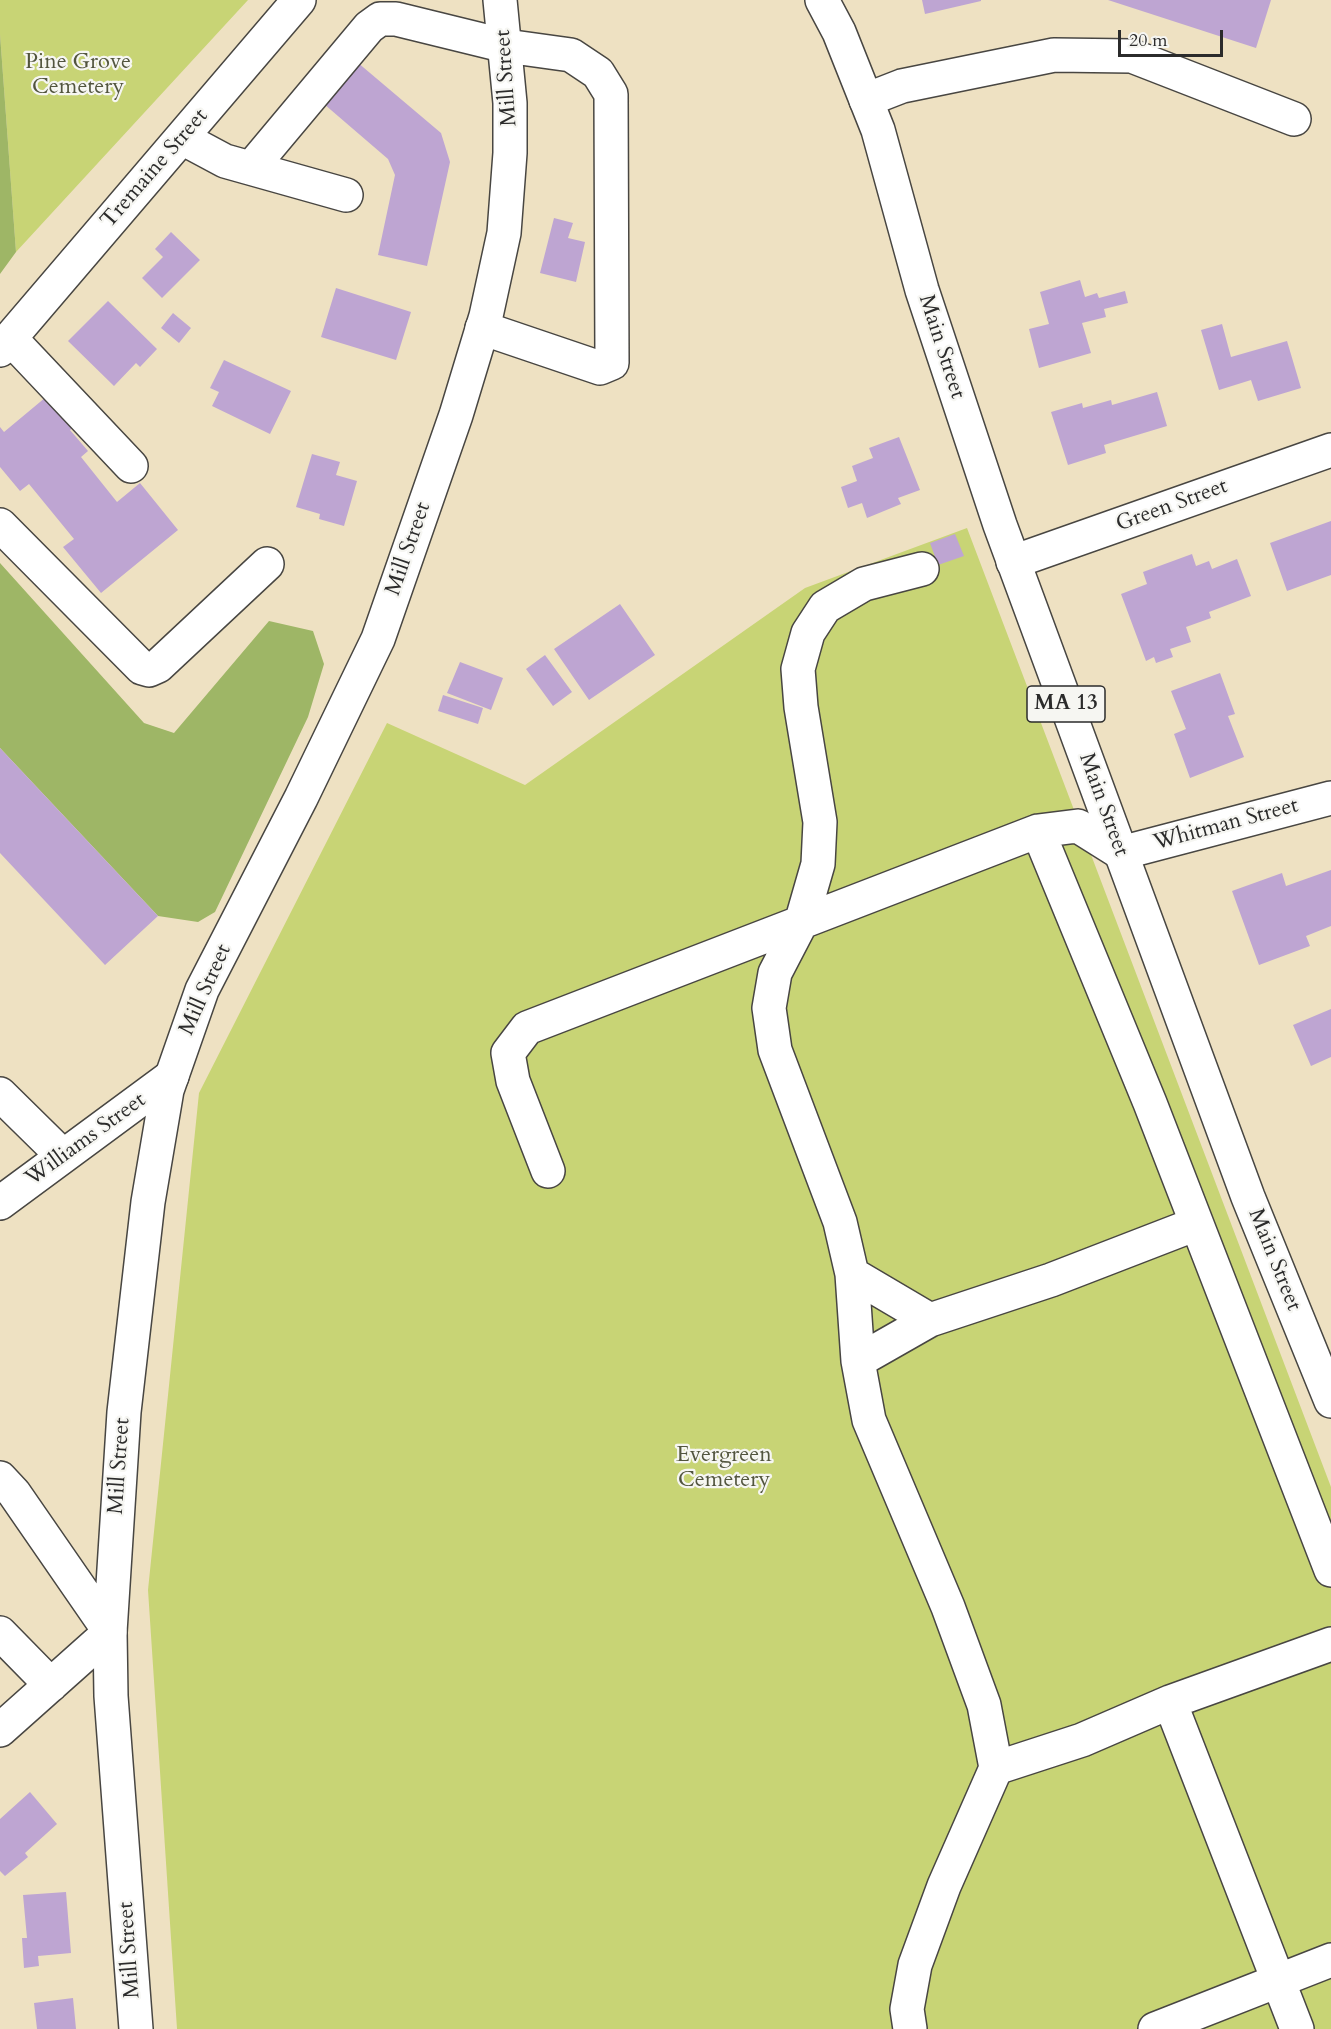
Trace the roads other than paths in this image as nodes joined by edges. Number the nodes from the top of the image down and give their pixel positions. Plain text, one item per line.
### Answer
1 (299, 0) edge
2 (500, 0) edge
3 (822, 0) edge
4 (506, 46) junction
5 (866, 100) junction
6 (1294, 119) dead end
7 (182, 138) junction
8 (251, 168) junction
9 (346, 195) dead end
10 (482, 328) junction
11 (5, 344) edge
12 (1331, 450) edge
13 (131, 466) dead end
14 (0, 525) edge
15 (1013, 562) junction
16 (267, 564) dead end
17 (922, 569) dead end
18 (1331, 798) edge
19 (1038, 831) junction
20 (1121, 853) junction
21 (801, 923) junction
22 (172, 1076) junction
23 (0, 1094) edge
24 (63, 1156) junction
25 (548, 1171) dead end
26 (0, 1203) edge
27 (1196, 1224) junction
28 (852, 1274) junction
29 (930, 1320) junction
30 (858, 1361) junction
31 (1331, 1401) edge
32 (0, 1478) edge
33 (1331, 1570) edge
34 (110, 1632) junction
35 (0, 1633) edge
36 (1331, 1644) edge
37 (51, 1685) junction
38 (1170, 1702) junction
39 (0, 1730) edge
40 (996, 1768) junction
41 (1331, 1960) edge
42 (1279, 1982) junction
43 (136, 2029) edge
44 (910, 2029) edge
45 (1155, 2029) edge
46 (1297, 2029) edge

1 - 7 main road, Tremaine Street
2 - 4 main road, Mill Street
3 - 5 main road, Main Street / MA 13
4 - 8 main road
4 - 10 main road, Mill Street
4 - 10 main road
5 - 6 main road
5 - 15 main road, Main Street / MA 13
7 - 8 main road
7 - 11 main road, Tremaine Street
8 - 9 main road
10 - 22 main road, Mill Street
11 - 13 main road
12 - 15 main road, Green Street
14 - 16 main road
15 - 20 main road, Main Street / MA 13
17 - 21 main road
18 - 20 main road, Whitman Street
19 - 20 main road
19 - 21 main road
19 - 27 main road
20 - 31 main road, Main Street / MA 13
21 - 25 main road
21 - 28 main road
22 - 24 main road, Williams Street
22 - 34 main road, Mill Street
23 - 24 main road
24 - 26 main road, Williams Street
27 - 29 main road
27 - 33 main road
28 - 29 main road
28 - 30 main road
29 - 30 main road
30 - 40 main road
32 - 34 main road
34 - 37 main road
34 - 43 main road, Mill Street
35 - 37 main road
36 - 38 main road
37 - 39 main road
38 - 40 main road
38 - 42 main road
40 - 44 main road
41 - 42 main road
42 - 45 main road
42 - 46 main road

